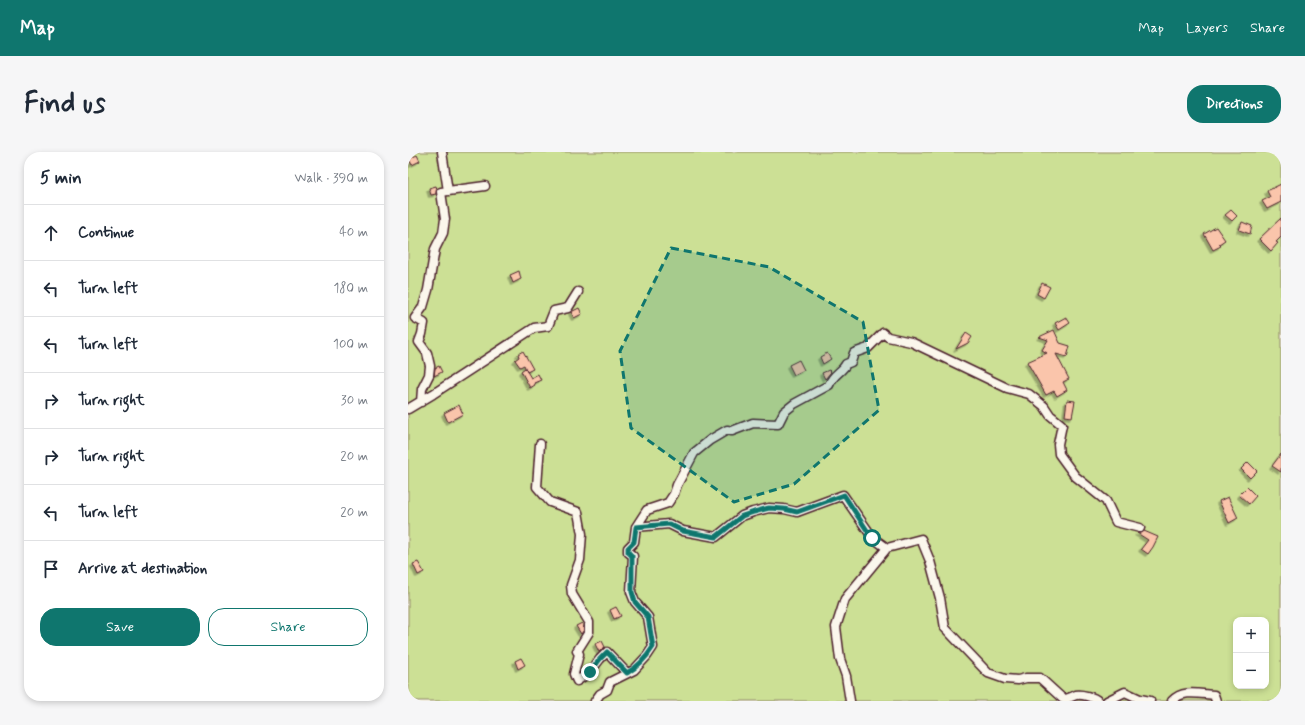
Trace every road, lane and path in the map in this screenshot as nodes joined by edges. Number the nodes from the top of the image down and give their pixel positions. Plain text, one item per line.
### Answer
1 (442, 152) edge
2 (485, 186) dead end
3 (448, 192) junction
4 (578, 292) dead end
5 (421, 402) junction
6 (408, 409) edge
7 (540, 444) dead end
8 (636, 527) junction
9 (1140, 528) dead end
10 (887, 548) junction
11 (627, 673) junction
12 (595, 701) edge
13 (850, 701) edge
14 (1098, 701) edge
15 (1107, 701) edge
16 (1150, 701) edge
17 (1172, 701) edge
18 (1216, 701) edge

1 - 3 street
2 - 3 street
3 - 5 street
4 - 5 street
5 - 6 street
7 - 11 street
8 - 9 street
8 - 10 street
8 - 11 street
10 - 13 street
10 - 14 street
11 - 12 street
15 - 16 street
17 - 18 street

